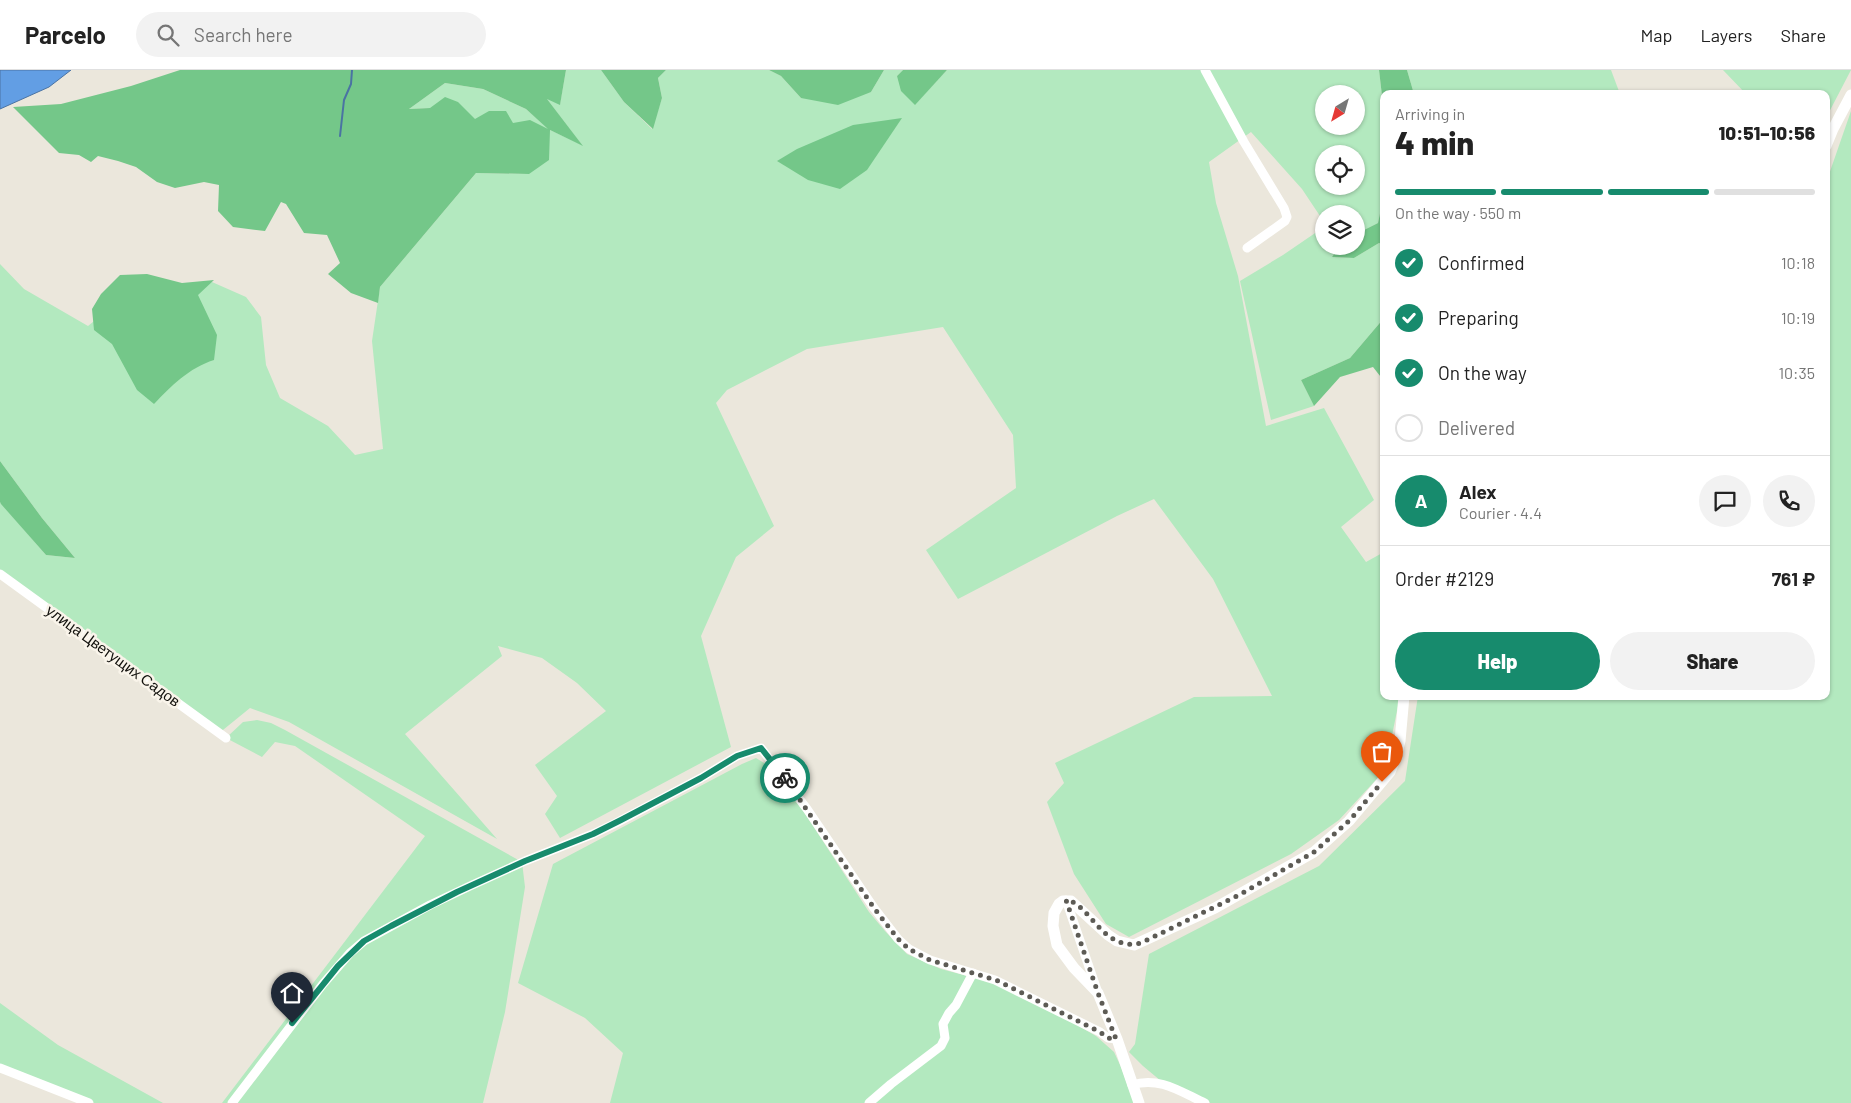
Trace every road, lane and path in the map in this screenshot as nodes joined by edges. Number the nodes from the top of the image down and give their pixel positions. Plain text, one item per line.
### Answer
1 (1204, 70) edge
2 (1851, 95) edge
3 (1830, 136) edge
4 (1247, 248) dead end
5 (0, 574) edge
6 (1404, 700) edge
7 (226, 738) dead end
8 (1066, 900) junction
9 (973, 973) junction
10 (1098, 993) junction
11 (1116, 1039) junction
12 (0, 1068) edge
13 (1132, 1085) junction
14 (89, 1103) edge
15 (232, 1103) edge
16 (869, 1103) edge
17 (1139, 1103) edge
18 (1204, 1103) edge

1 - 4 street
2 - 3 street
5 - 7 street, улица Цветущих Садов
6 - 8 street
8 - 10 street
8 - 10 street
9 - 11 street
9 - 15 street
9 - 16 street
10 - 11 street
11 - 13 street
12 - 14 street
13 - 17 street
13 - 18 street

